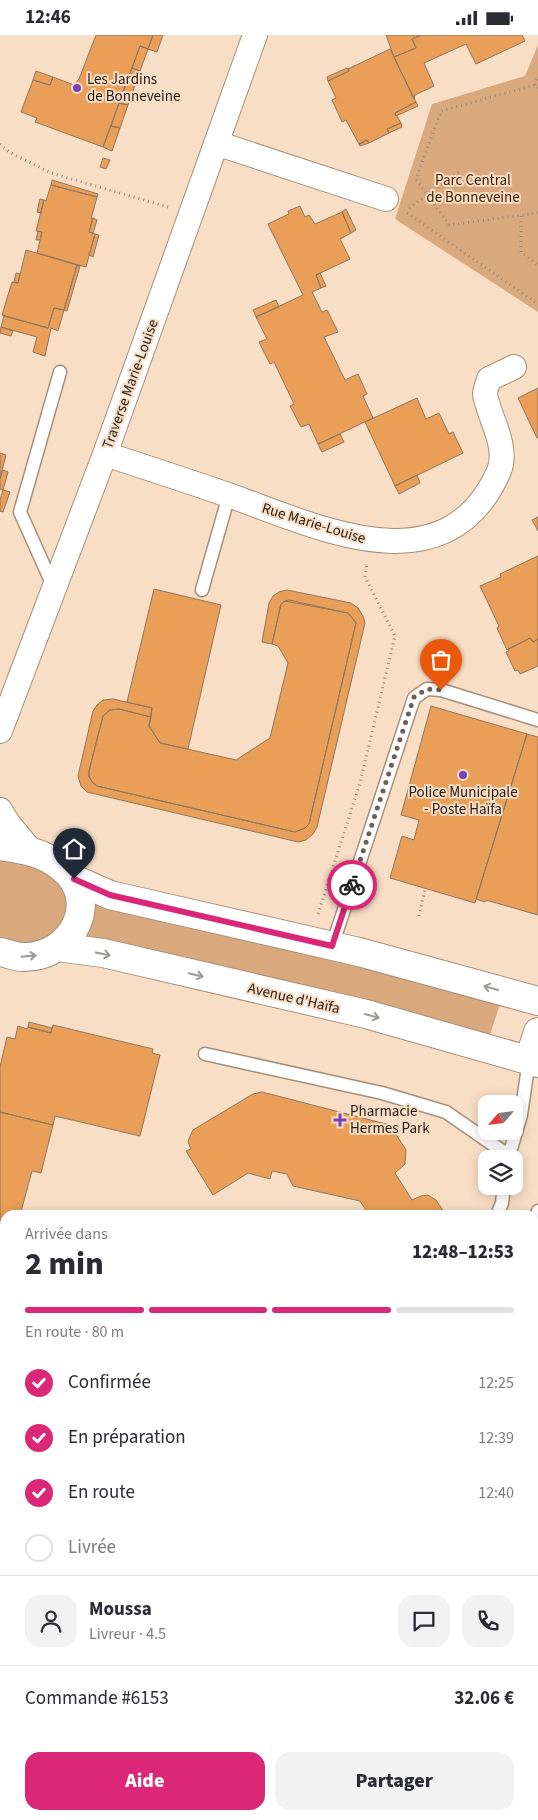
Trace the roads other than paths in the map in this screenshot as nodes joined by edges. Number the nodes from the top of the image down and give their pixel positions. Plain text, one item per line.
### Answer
1 (255, 35) edge
2 (216, 143) junction
3 (386, 199) dead end
4 (514, 367) dead end
5 (60, 372) dead end
6 (104, 454) junction
7 (228, 495) junction
8 (54, 588) junction
9 (202, 590) dead end
10 (538, 720) edge
11 (0, 731) edge
12 (0, 810) edge
13 (0, 846) edge
14 (31, 851) junction
15 (74, 879) junction
16 (321, 944) junction
17 (57, 947) junction
18 (0, 951) edge
19 (538, 1001) edge
20 (538, 1032) edge
21 (205, 1054) dead end
22 (533, 1061) edge
23 (499, 1150) edge
24 (510, 1150) edge
25 (503, 1195) edge
26 (500, 1210) edge

1 - 2 street, Traverse Marie-Louise
2 - 3 street
2 - 6 street, Traverse Marie-Louise
4 - 7 street, Rue Marie-Louise
5 - 8 lane
6 - 7 street, Rue Marie-Louise
6 - 8 street, Traverse Marie-Louise
7 - 9 lane
8 - 11 street, Traverse Marie-Louise
10 - 16 lane
12 - 14 street
13 - 14 street
14 - 15 street
15 - 16 street
15 - 17 street
19 -> 16 street
18 -> 17 street
17 -> 22 street, Avenue d'Haïfa
20 - 22 street
21 - 23 lane
22 - 24 lane
25 - 26 lane

